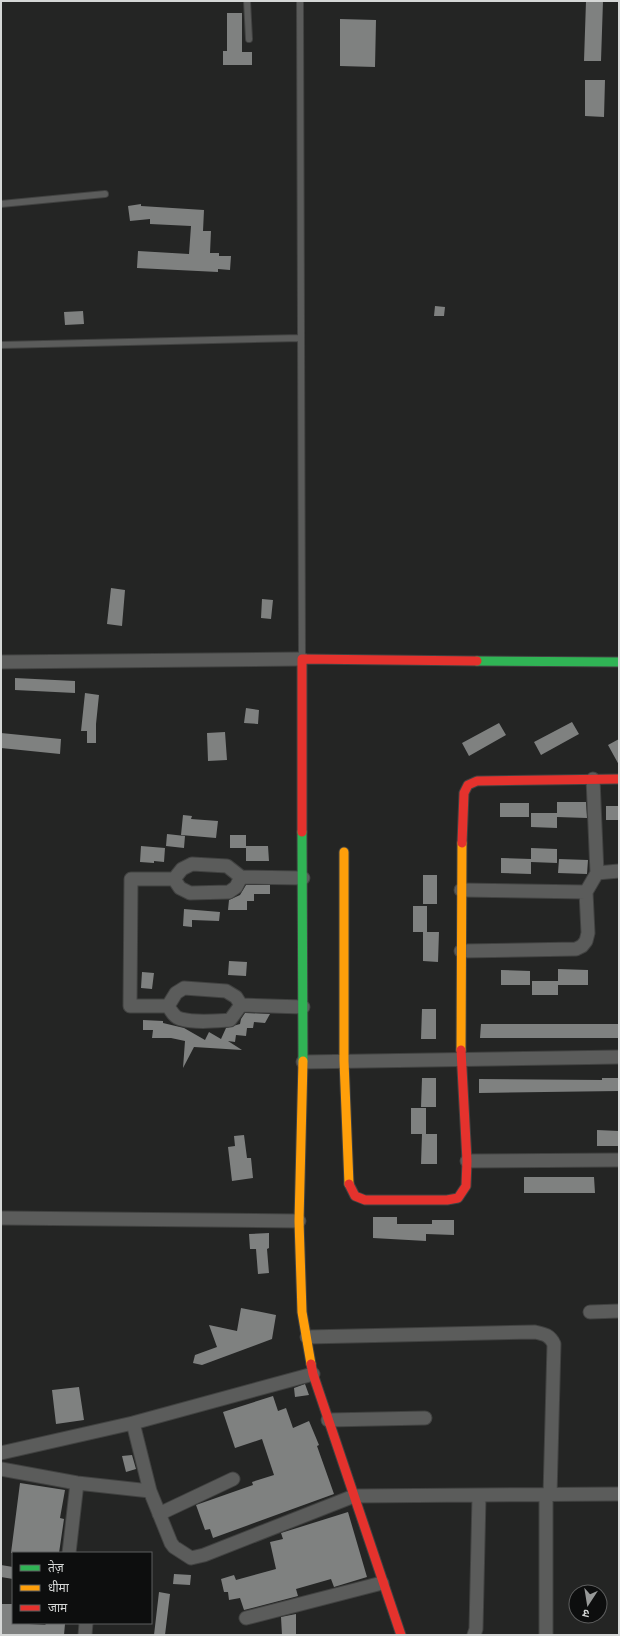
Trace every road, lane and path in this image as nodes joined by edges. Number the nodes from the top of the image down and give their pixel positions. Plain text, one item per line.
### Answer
1 (247, 1) edge
2 (300, 1) edge
3 (249, 39) dead end
4 (105, 194) dead end
5 (1, 204) edge
6 (301, 338) junction
7 (1, 345) edge
8 (302, 659) junction
9 (1, 662) edge
10 (619, 662) edge
11 (593, 779) junction
12 (619, 779) edge
13 (344, 852) dead end
14 (619, 871) edge
15 (597, 873) junction
16 (242, 878) junction
17 (303, 878) junction
18 (174, 879) junction
19 (461, 890) junction
20 (586, 892) junction
21 (461, 951) junction
22 (168, 1006) junction
23 (241, 1006) junction
24 (303, 1007) junction
25 (619, 1057) edge
26 (461, 1060) junction
27 (344, 1061) junction
28 (303, 1062) junction
29 (619, 1160) edge
30 (467, 1161) junction
31 (1, 1218) edge
32 (299, 1221) junction
33 (619, 1311) edge
34 (590, 1312) dead end
35 (307, 1337) junction
36 (313, 1374) junction
37 (425, 1418) dead end
38 (328, 1420) junction
39 (133, 1423) junction
40 (1, 1453) edge
41 (1, 1469) edge
42 (233, 1479) dead end
43 (77, 1483) junction
44 (150, 1491) junction
45 (619, 1494) edge
46 (548, 1495) junction
47 (354, 1496) junction
48 (479, 1497) junction
49 (159, 1514) junction
50 (69, 1552) edge
51 (382, 1583) junction
52 (246, 1618) dead end
53 (86, 1624) edge
54 (85, 1635) edge
55 (401, 1635) edge
56 (474, 1635) edge
57 (546, 1635) edge

1 - 3 lane
2 - 6 lane
4 - 5 lane
6 - 7 lane
6 - 8 lane
8 - 9 street
8 - 10 street
8 - 17 street
11 - 12 street
11 - 15 street
11 - 19 street
13 - 27 street
14 - 15 street
15 - 20 street
16 - 17 street
16 - 18 street
16 - 18 street
17 - 24 street
18 - 22 street
19 - 20 street
19 - 21 street
20 - 21 street
21 - 26 street
22 - 23 street
22 - 23 street
23 - 24 street
24 - 28 street
25 - 26 street
26 - 27 street
26 - 30 street
27 - 28 street
27 - 30 street
28 - 32 street
29 - 30 street
31 - 32 street
32 - 35 street
33 - 34 street
35 - 36 street
35 - 46 street
36 - 38 street
36 - 39 street
37 - 38 street
38 - 47 street
39 - 40 street
39 - 44 street
41 - 43 street
42 - 49 street
43 - 44 street
43 - 50 street
44 - 49 street
45 - 46 street
46 - 48 street
46 - 57 street
47 - 48 street
47 - 49 street
47 - 51 street
48 - 56 street
51 - 52 street
51 - 55 street
53 - 54 street

